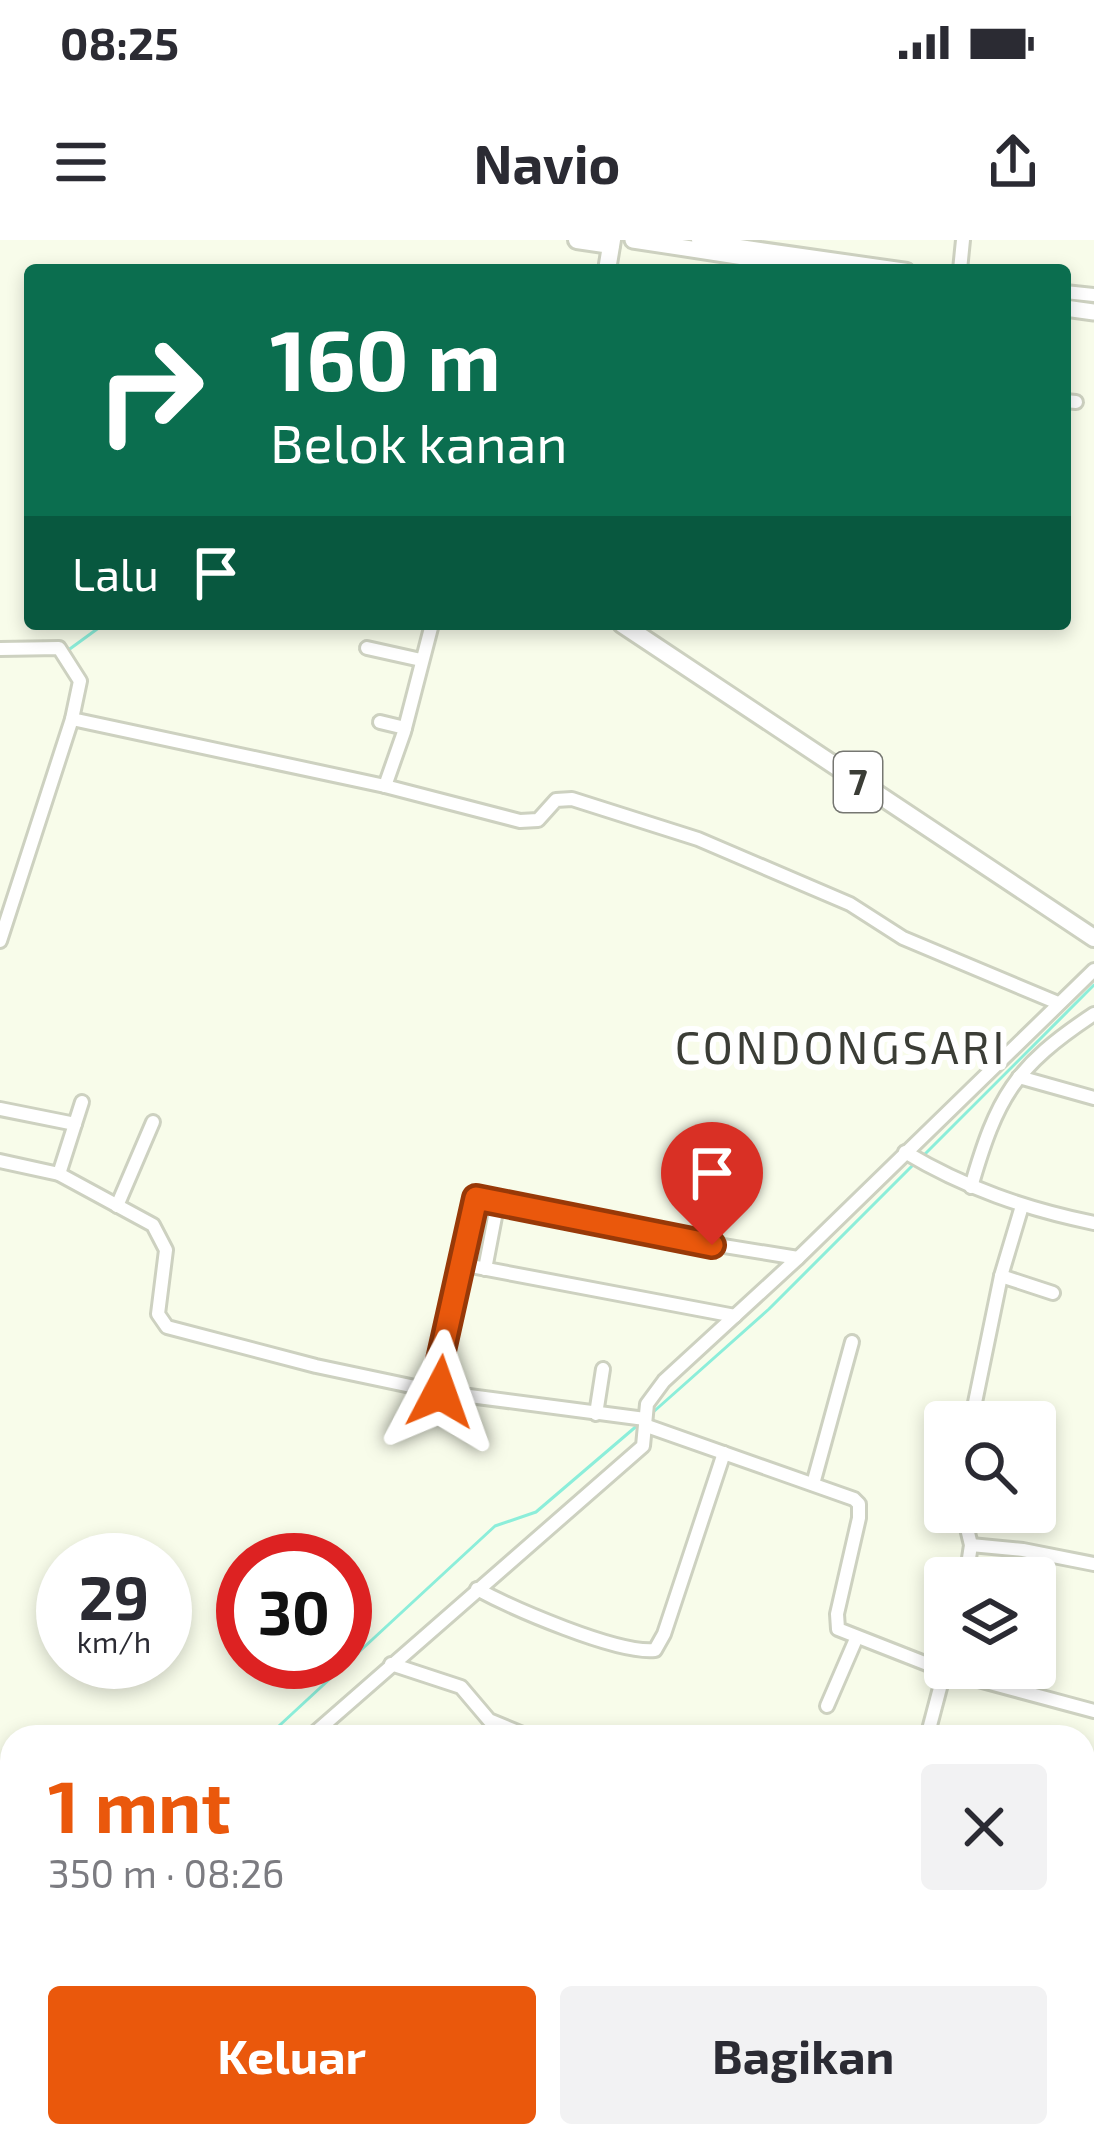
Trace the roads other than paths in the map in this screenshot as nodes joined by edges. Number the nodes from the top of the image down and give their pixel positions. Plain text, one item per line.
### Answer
1 (577, 240) edge
2 (636, 240) edge
3 (698, 240) edge
4 (816, 240) edge
5 (612, 242) edge
6 (818, 264) edge
7 (430, 630) edge
8 (631, 630) edge
9 (367, 648) dead end
10 (0, 649) edge
11 (421, 660) junction
12 (72, 719) junction
13 (380, 722) dead end
14 (405, 728) junction
15 (385, 786) junction
16 (1094, 938) edge
17 (0, 941) edge
18 (1094, 970) edge
19 (1058, 1003) junction
20 (1094, 1014) edge
21 (1019, 1077) junction
22 (1094, 1098) edge
23 (82, 1102) dead end
24 (0, 1109) edge
25 (153, 1122) dead end
26 (75, 1124) junction
27 (905, 1152) junction
28 (0, 1161) edge
29 (59, 1174) junction
30 (971, 1187) junction
31 (498, 1201) junction
32 (117, 1206) junction
33 (1022, 1207) junction
34 (716, 1209) dead end
35 (1094, 1223) edge
36 (712, 1245) junction
37 (798, 1258) junction
38 (460, 1264) junction
39 (484, 1269) junction
40 (1001, 1276) junction
41 (1053, 1293) dead end
42 (735, 1316) junction
43 (852, 1342) dead end
44 (603, 1369) dead end
45 (433, 1391) junction
46 (974, 1401) edge
47 (596, 1414) junction
48 (646, 1423) junction
49 (724, 1453) junction
50 (813, 1484) junction
51 (968, 1533) edge
52 (971, 1545) junction
53 (969, 1557) edge
54 (1094, 1564) edge
55 (478, 1588) junction
56 (856, 1639) junction
57 (924, 1663) edge
58 (391, 1664) junction
59 (940, 1689) edge
60 (1014, 1689) edge
61 (827, 1706) dead end
62 (1094, 1711) edge
63 (323, 1725) edge
64 (501, 1725) edge
65 (930, 1725) edge

1 - 5 highway
2 - 5 main road
2 - 6 main road
3 - 6 street
4 - 6 street
7 - 11 street
8 - 16 highway, 7
9 - 11 street
10 - 12 street
11 - 14 street
12 - 15 street
12 - 17 street
13 - 14 street
14 - 15 street
15 - 19 street
18 - 19 street
19 - 27 street
20 - 21 street
21 - 22 street
21 - 30 street
23 - 26 street
24 - 26 street
25 - 32 street
26 - 29 street
27 - 30 street
27 - 37 street
28 - 29 street
29 - 32 street
30 - 33 street
31 - 36 street
31 - 38 street
31 - 39 street
32 - 45 street
33 - 35 street
33 - 40 street
34 - 36 street
36 - 37 street
37 - 42 street
38 - 39 street
38 - 45 street
39 - 42 street
40 - 41 street
40 - 46 street
42 - 48 street
43 - 50 street
44 - 47 street
45 - 47 street
47 - 48 street
48 - 49 street
48 - 55 street
49 - 50 street
49 - 55 street
50 - 56 street
51 - 52 street
52 - 53 street
52 - 54 street
55 - 58 street
56 - 57 street
56 - 61 street
58 - 63 street
58 - 64 street
59 - 65 street
60 - 62 street

